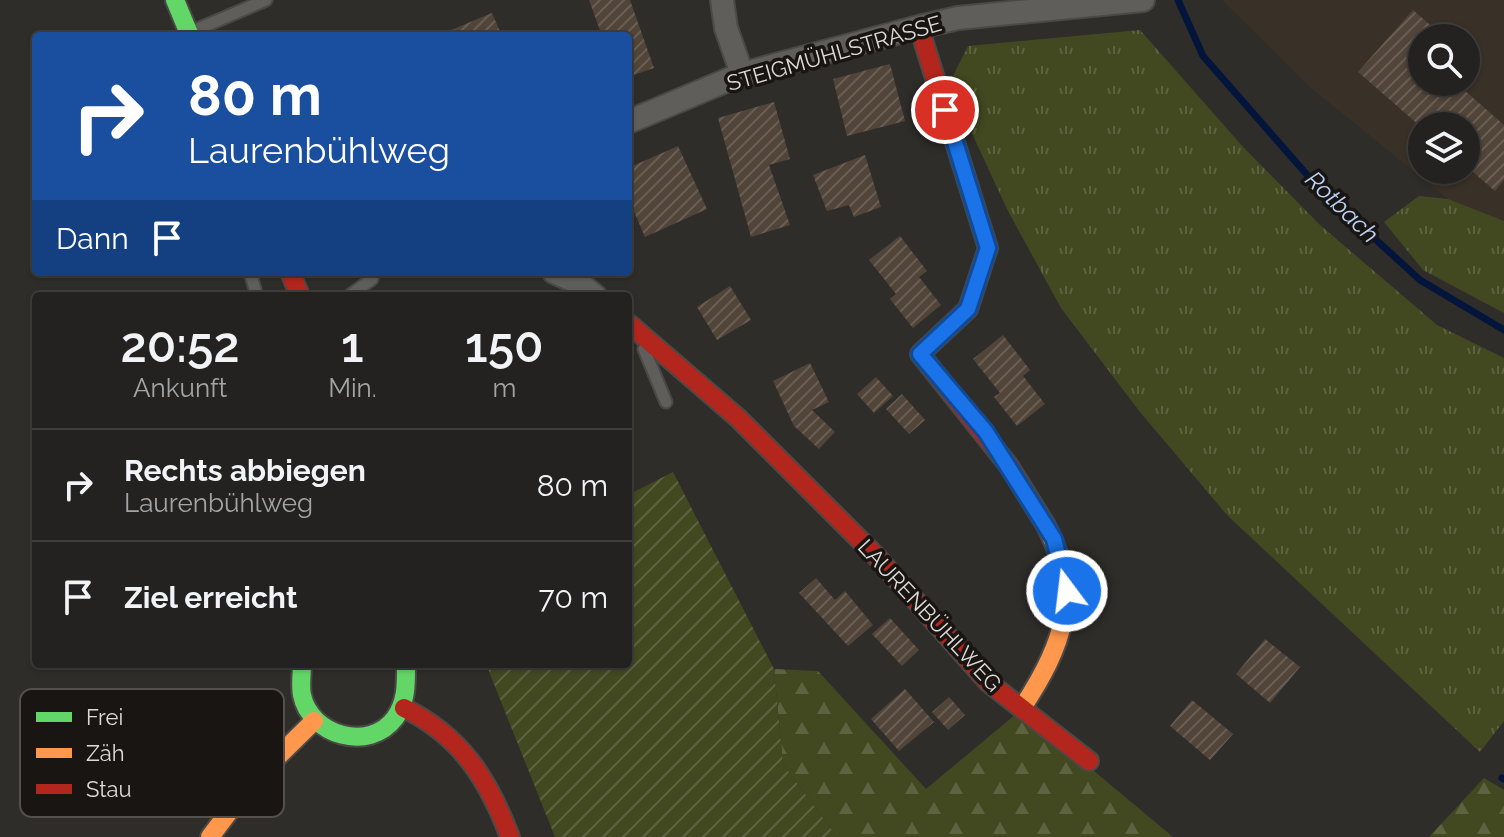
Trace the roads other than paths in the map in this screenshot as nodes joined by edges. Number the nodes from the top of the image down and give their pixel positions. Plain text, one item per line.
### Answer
1 (175, 0) edge
2 (266, 0) edge
3 (722, 0) edge
4 (1137, 1) edge
5 (919, 27) junction
6 (188, 32) edge
7 (194, 32) edge
8 (742, 74) junction
9 (632, 120) edge
10 (372, 276) edge
11 (563, 276) edge
12 (354, 292) edge
13 (590, 292) edge
14 (632, 327) edge
15 (666, 402) dead end
16 (301, 668) edge
17 (407, 668) edge
18 (404, 708) junction
19 (1022, 708) junction
20 (314, 721) junction
21 (284, 751) edge
22 (1089, 761) dead end
23 (225, 817) edge
24 (210, 837) edge
25 (510, 837) edge

1 - 6 street
2 - 7 lane
3 - 8 street
4 - 5 street, STEIGMÜHLSTRASSE
5 - 8 street, STEIGMÜHLSTRASSE
5 - 19 street, LAURENBÜHLWEG
8 - 9 street, STEIGMÜHLSTRASSE
10 - 12 lane
11 - 13 street
14 - 15 lane
14 - 19 street, LAURENBÜHLWEG
16 - 20 street
17 - 18 street
18 - 20 street
18 - 25 street
19 - 22 street
20 - 21 street
23 - 24 street

